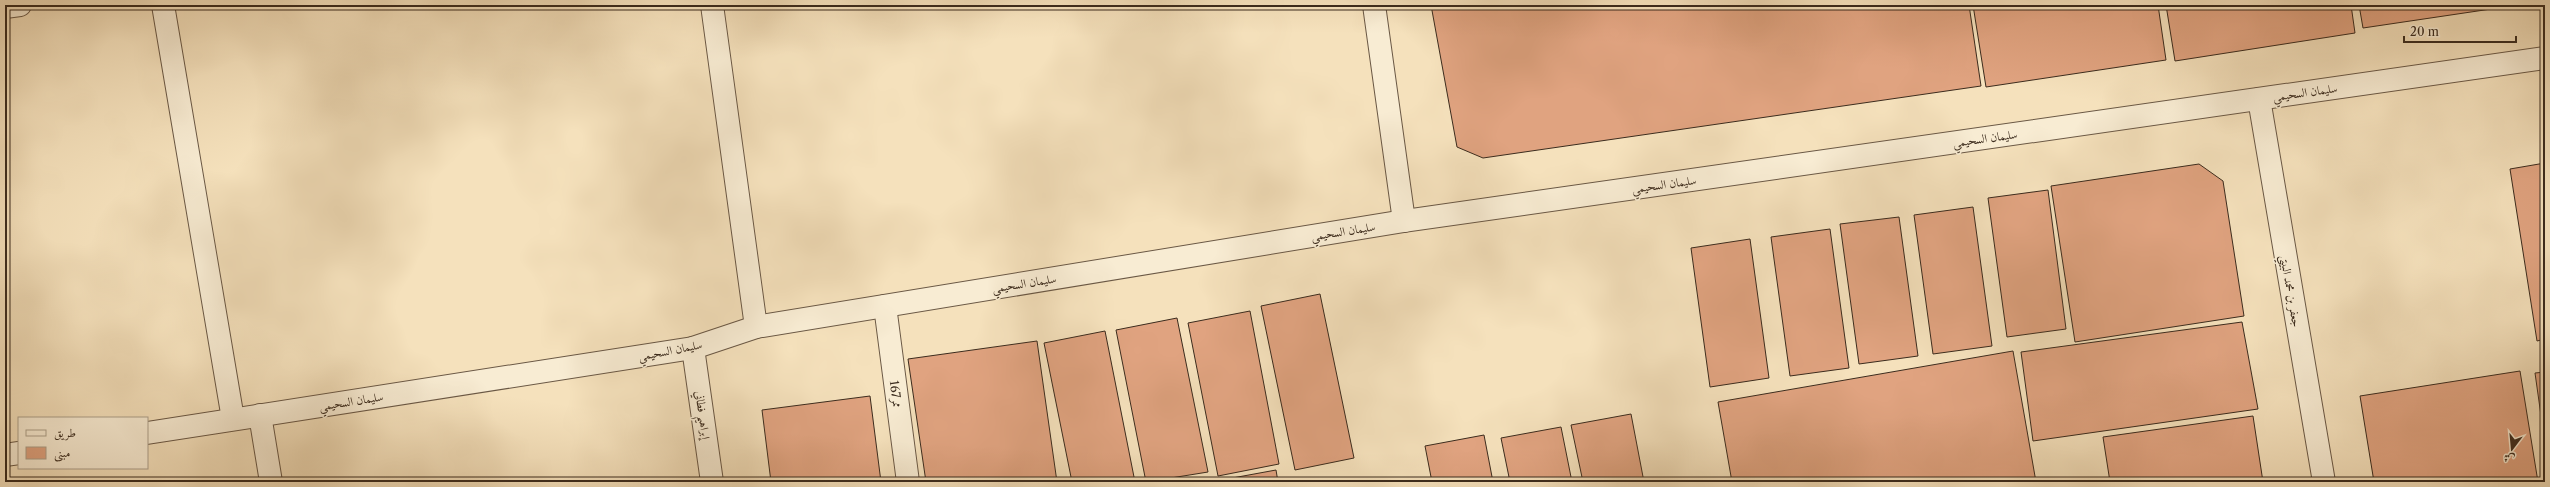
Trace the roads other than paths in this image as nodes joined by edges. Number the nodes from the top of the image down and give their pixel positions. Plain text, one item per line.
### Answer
1 (20, 5) edge
2 (163, 5) edge
3 (712, 5) edge
4 (1374, 5) edge
5 (5, 7) edge
6 (2545, 58) edge
7 (2259, 99) junction
8 (1404, 221) junction
9 (885, 306) junction
10 (756, 327) junction
11 (693, 348) junction
12 (260, 415) junction
13 (233, 419) junction
14 (148, 433) edge
15 (18, 453) edge
16 (5, 455) edge
17 (271, 482) edge
18 (712, 482) edge
19 (908, 482) edge
20 (2324, 482) edge

1 - 5 street
2 - 13 street
3 - 10 street
4 - 8 street
6 - 7 street, سليمان السحيمي
7 - 8 street, سليمان السحيمي
7 - 20 street, جعفر بن محمد البيتي
8 - 9 street, سليمان السحيمي
9 - 10 street, سليمان السحيمي
9 - 19 street, ممر167
10 - 11 street, سليمان السحيمي
11 - 12 street, سليمان السحيمي
11 - 18 street, إبراهيم فطاني
12 - 13 street, سليمان السحيمي
12 - 17 street
13 - 14 street, سليمان السحيمي
15 - 16 street

